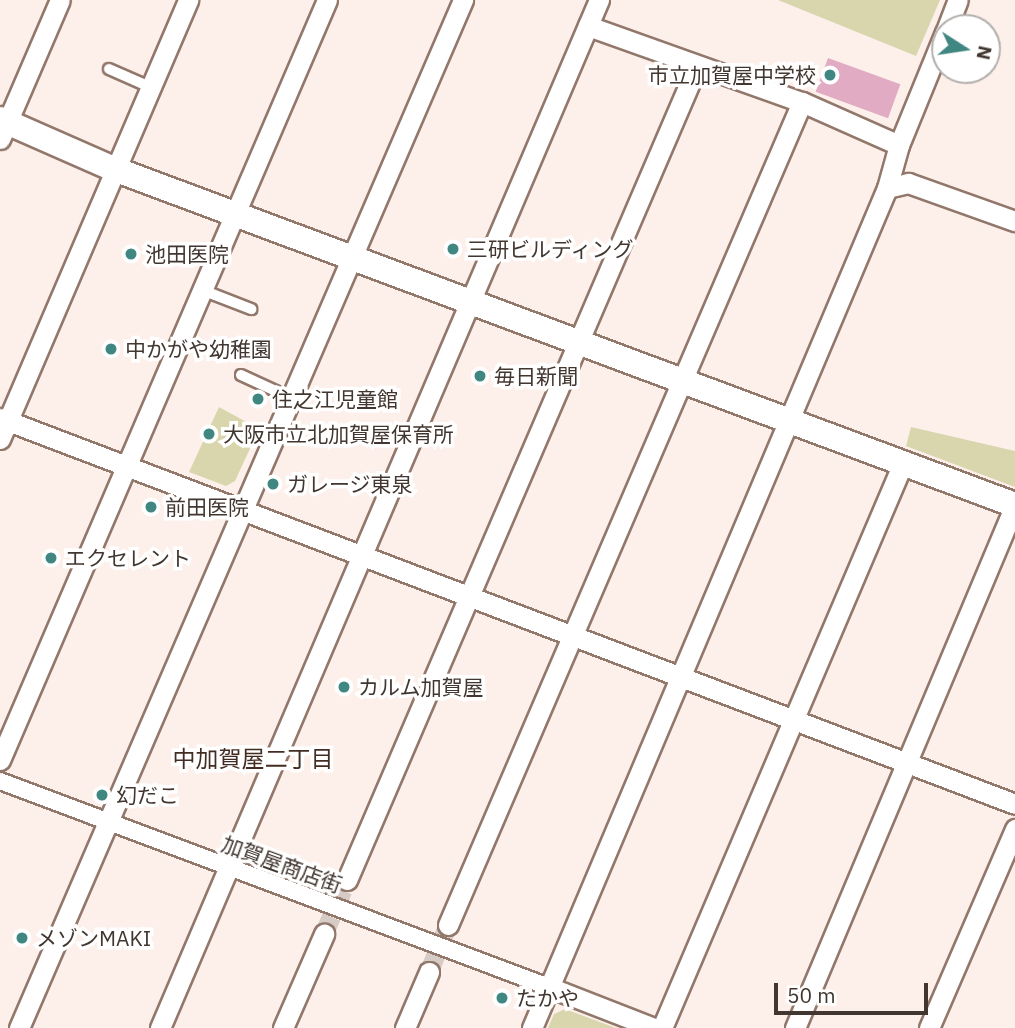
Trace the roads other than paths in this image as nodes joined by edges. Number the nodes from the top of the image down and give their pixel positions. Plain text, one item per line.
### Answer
1 (60, 0) edge
2 (188, 0) edge
3 (327, 0) edge
4 (463, 0) edge
5 (599, 0) edge
6 (588, 26) junction
7 (697, 66) junction
8 (931, 67) edge
9 (109, 69) dead end
10 (150, 87) junction
11 (802, 102) junction
12 (2, 127) edge
13 (899, 145) junction
14 (114, 169) junction
15 (887, 188) junction
16 (235, 213) junction
17 (1015, 221) edge
18 (352, 257) junction
19 (202, 290) junction
20 (473, 303) junction
21 (251, 309) dead end
22 (578, 342) junction
23 (241, 375) dead end
24 (682, 381) junction
25 (291, 398) junction
26 (4, 419) edge
27 (789, 420) junction
28 (0, 439) edge
29 (903, 463) junction
30 (125, 468) junction
31 (1015, 505) edge
32 (242, 510) junction
33 (360, 556) junction
34 (469, 598) junction
35 (573, 637) junction
36 (681, 678) junction
37 (793, 720) junction
38 (0, 760) edge
39 (904, 762) junction
40 (0, 781) edge
41 (1015, 804) edge
42 (108, 820) junction
43 (1015, 829) edge
44 (227, 867) junction
45 (347, 880) tunnel mouth
46 (448, 925) tunnel mouth
47 (324, 934) tunnel mouth
48 (429, 972) tunnel mouth
49 (549, 987) junction
50 (19, 1028) edge
51 (160, 1028) edge
52 (283, 1028) edge
53 (405, 1028) edge
54 (532, 1028) edge
55 (654, 1028) edge
56 (662, 1028) edge
57 (795, 1028) edge
58 (929, 1028) edge

1 - 12 street
2 - 10 street
3 - 16 street
4 - 18 street
5 - 6 street
6 - 7 street
6 - 20 street
7 - 11 street
7 - 22 street
8 - 13 street
9 - 10 lane
10 - 14 street
11 - 13 street
11 - 24 street
12 - 14 street
13 - 15 street
14 - 16 street
14 - 26 street
15 - 17 street
15 - 27 street
16 - 18 street
16 - 19 street
18 - 20 street
18 - 25 street
19 - 21 lane
19 - 30 street
20 - 22 street
20 - 33 street
22 - 24 street
22 - 34 street
23 - 25 lane
24 - 27 street
24 - 35 street
25 - 32 street
26 - 28 street
26 - 30 street
27 - 29 street
27 - 36 street
29 - 31 street
29 - 37 street
30 - 32 street
30 - 38 street
31 - 39 street
32 - 33 street
32 - 42 street
33 - 34 street
33 - 44 street
34 - 35 street
34 - 45 street
35 - 36 street
35 - 46 street
36 - 37 street
36 - 49 street
37 - 39 street
37 - 56 street
39 - 41 street
39 - 57 street
40 - 42 street, 加賀屋商店街
42 - 44 street, 加賀屋商店街
42 - 50 street
43 - 58 street
44 - 49 street, 加賀屋商店街
44 - 51 street
47 - 52 street
48 - 53 street
49 - 54 street
49 - 55 street

